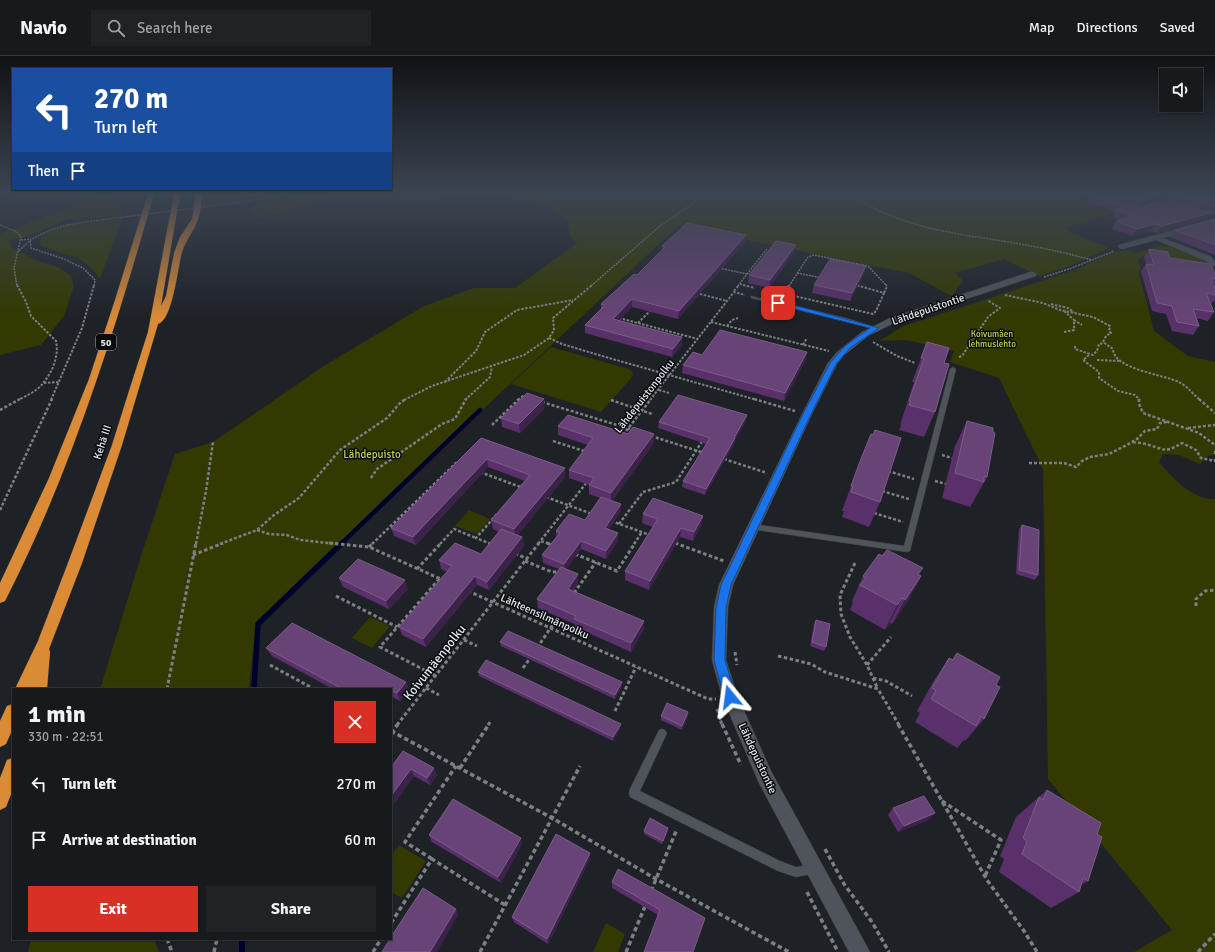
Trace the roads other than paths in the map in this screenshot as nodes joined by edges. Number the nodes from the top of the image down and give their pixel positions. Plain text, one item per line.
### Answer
1 (138, 236) edge
2 (170, 236) edge
3 (185, 236) edge
4 (1165, 236) edge
5 (1158, 238) junction
6 (1123, 247) road end
7 (1215, 265) edge
8 (1039, 276) road end
9 (753, 297) road end
10 (152, 332) junction
11 (876, 333) junction
12 (953, 369) dead end
13 (753, 527) junction
14 (0, 597) edge
15 (45, 641) junction
16 (23, 688) edge
17 (39, 688) edge
18 (12, 713) edge
19 (662, 733) dead end
20 (0, 739) edge
21 (12, 769) edge
22 (0, 801) edge
23 (814, 869) junction
24 (860, 952) edge

1 - 14 highway, 50
2 - 10 highway, Kehä III
3 - 10 highway
4 - 5 street
5 - 6 street
5 - 7 street
8 - 11 street, Lähdepuistontie
9 - 11 lane
10 - 15 highway, Kehä III
11 - 13 street, Lähdepuistontie
12 - 13 lane
13 - 23 street, Lähdepuistontie
15 - 16 highway, Kehä III
15 - 17 highway
18 - 20 highway
19 - 23 lane
21 - 22 highway
23 - 24 street, Lähdepuistontie

